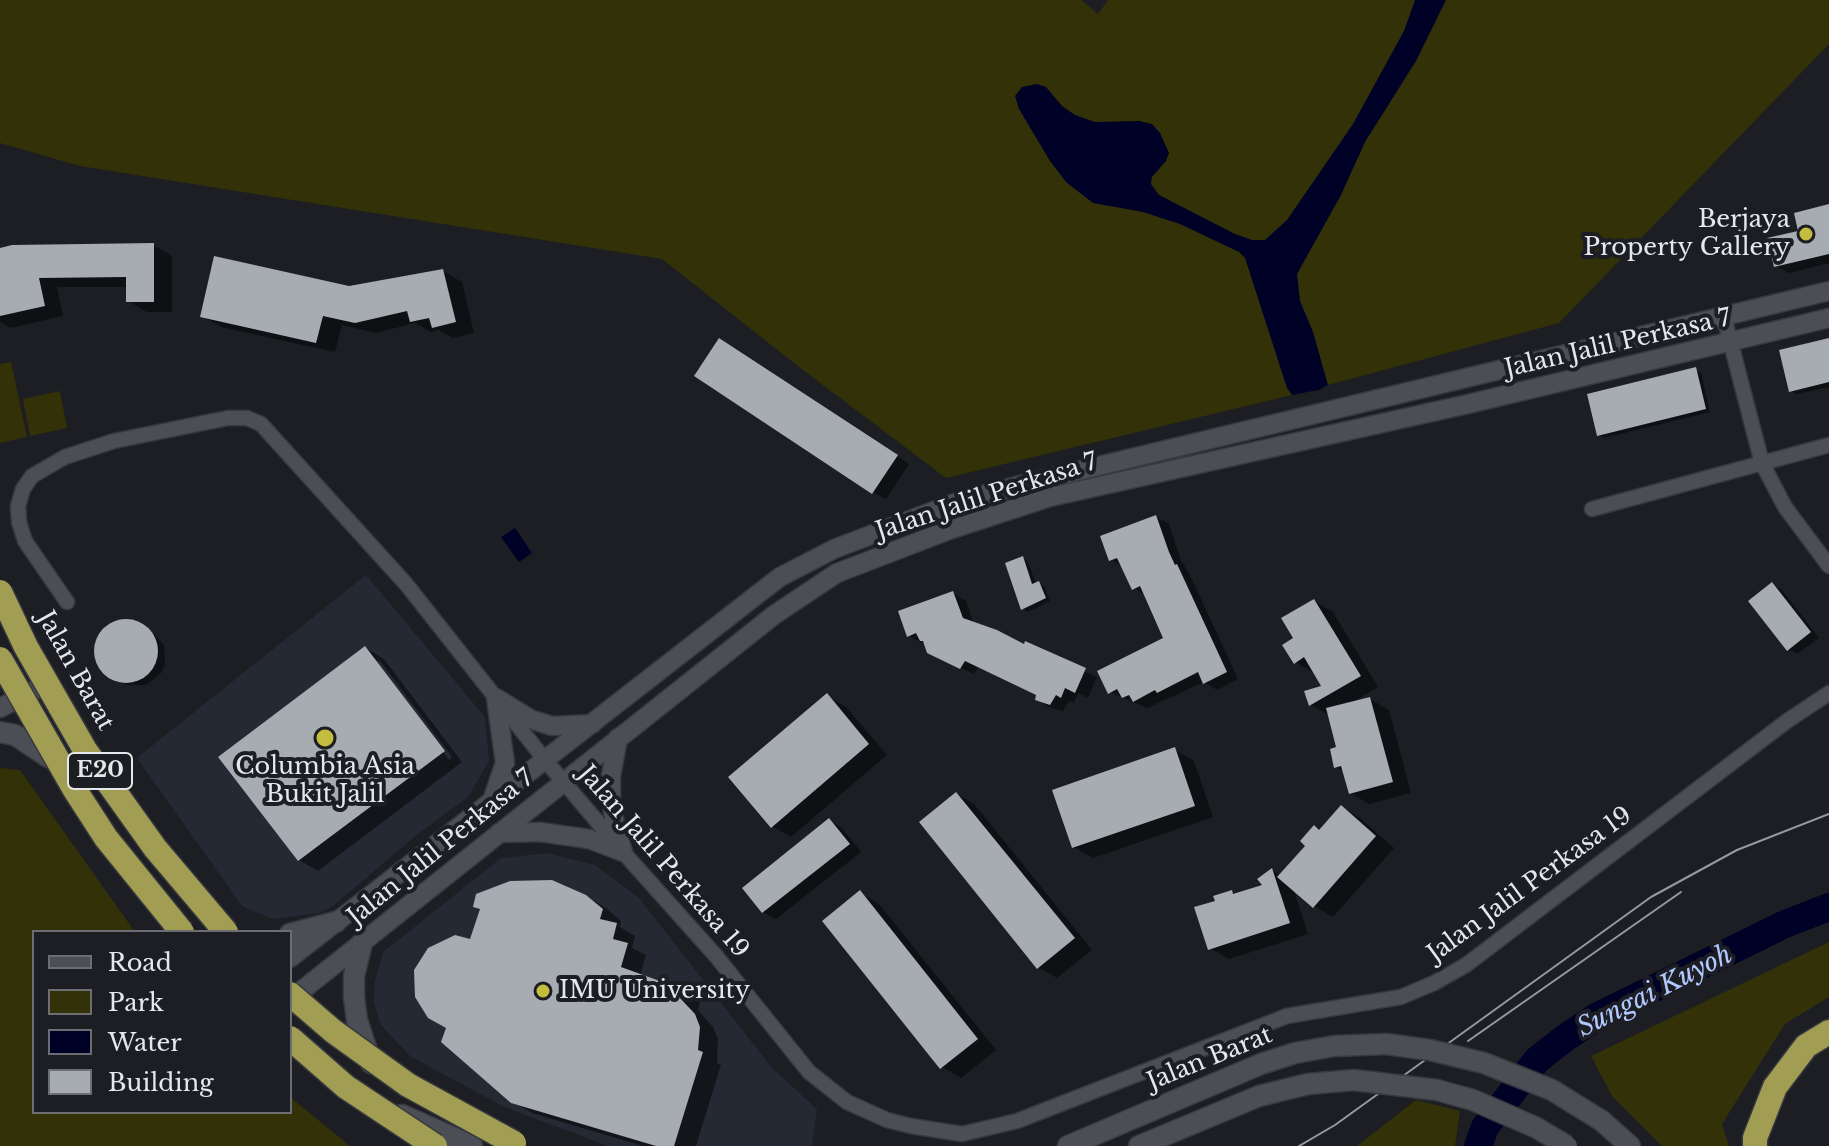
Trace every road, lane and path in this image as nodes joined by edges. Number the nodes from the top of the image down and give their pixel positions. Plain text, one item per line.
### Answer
1 (1829, 291) edge
2 (1724, 317) junction
3 (1829, 318) edge
4 (1730, 342) junction
5 (1829, 445) edge
6 (1762, 463) junction
7 (1592, 509) dead end
8 (1829, 566) edge
9 (0, 584) edge
10 (0, 592) edge
11 (67, 602) dead end
12 (35, 658) junction
13 (0, 669) edge
14 (48, 683) junction
15 (1829, 693) edge
16 (496, 698) junction
17 (8, 704) edge
18 (592, 724) junction
19 (0, 732) edge
20 (618, 738) junction
21 (48, 757) junction
22 (545, 760) junction
23 (564, 781) junction
24 (492, 801) junction
25 (499, 833) junction
26 (623, 852) junction
27 (336, 922) junction
28 (166, 930) edge
29 (180, 930) edge
30 (224, 930) edge
31 (224, 930) edge
32 (292, 933) edge
33 (362, 943) junction
34 (292, 956) edge
35 (292, 996) edge
36 (292, 999) edge
37 (292, 999) edge
38 (1829, 1032) edge
39 (292, 1040) edge
40 (292, 1048) edge
41 (372, 1066) junction
42 (435, 1146) edge
43 (472, 1146) edge
44 (522, 1146) edge
45 (1068, 1146) edge
46 (1139, 1146) edge
47 (1567, 1146) edge
48 (1630, 1146) edge
49 (1755, 1146) edge

1 - 2 street, Jalan Jalil Perkasa 7
2 - 4 street
2 - 18 street, Jalan Jalil Perkasa 7
3 - 4 street, Jalan Jalil Perkasa 7
4 - 6 street
4 - 20 street, Jalan Jalil Perkasa 7
5 - 6 street
6 - 7 street
6 - 8 street
9 - 12 main road, Jalan Barat
10 - 30 highway, E20, bridge
11 - 16 street, Jalan Jalil Perkasa 19
12 - 13 street
12 - 14 main road, Jalan Barat
13 - 17 main road
13 - 29 highway, E20, bridge
14 - 17 street
14 - 31 main road, Jalan Barat
15 - 26 street, Jalan Jalil Perkasa 19
16 - 18 street
16 - 22 street, Jalan Jalil Perkasa 19
16 - 24 street
17 - 21 main road
18 - 22 street, Jalan Jalil Perkasa 7
19 - 21 main road
20 - 23 street, Jalan Jalil Perkasa 7
20 - 26 street
21 - 28 main road
22 - 23 street, Jalan Jalil Perkasa 19
22 - 24 street, Jalan Jalil Perkasa 7
23 - 25 street, Jalan Jalil Perkasa 7
23 - 26 street, Jalan Jalil Perkasa 19
24 - 27 street, Jalan Jalil Perkasa 7
25 - 26 street
25 - 33 street, Jalan Jalil Perkasa 7
27 - 32 main road
27 - 34 street, Jalan Jalil Perkasa 7
33 - 35 street, Jalan Jalil Perkasa 7
33 - 41 main road
36 - 41 main road
37 - 44 highway, bridge
38 - 49 highway
39 - 42 highway, bridge
40 - 43 main road
41 - 44 main road
45 - 48 main road, Jalan Barat, bridge
46 - 47 main road, bridge

